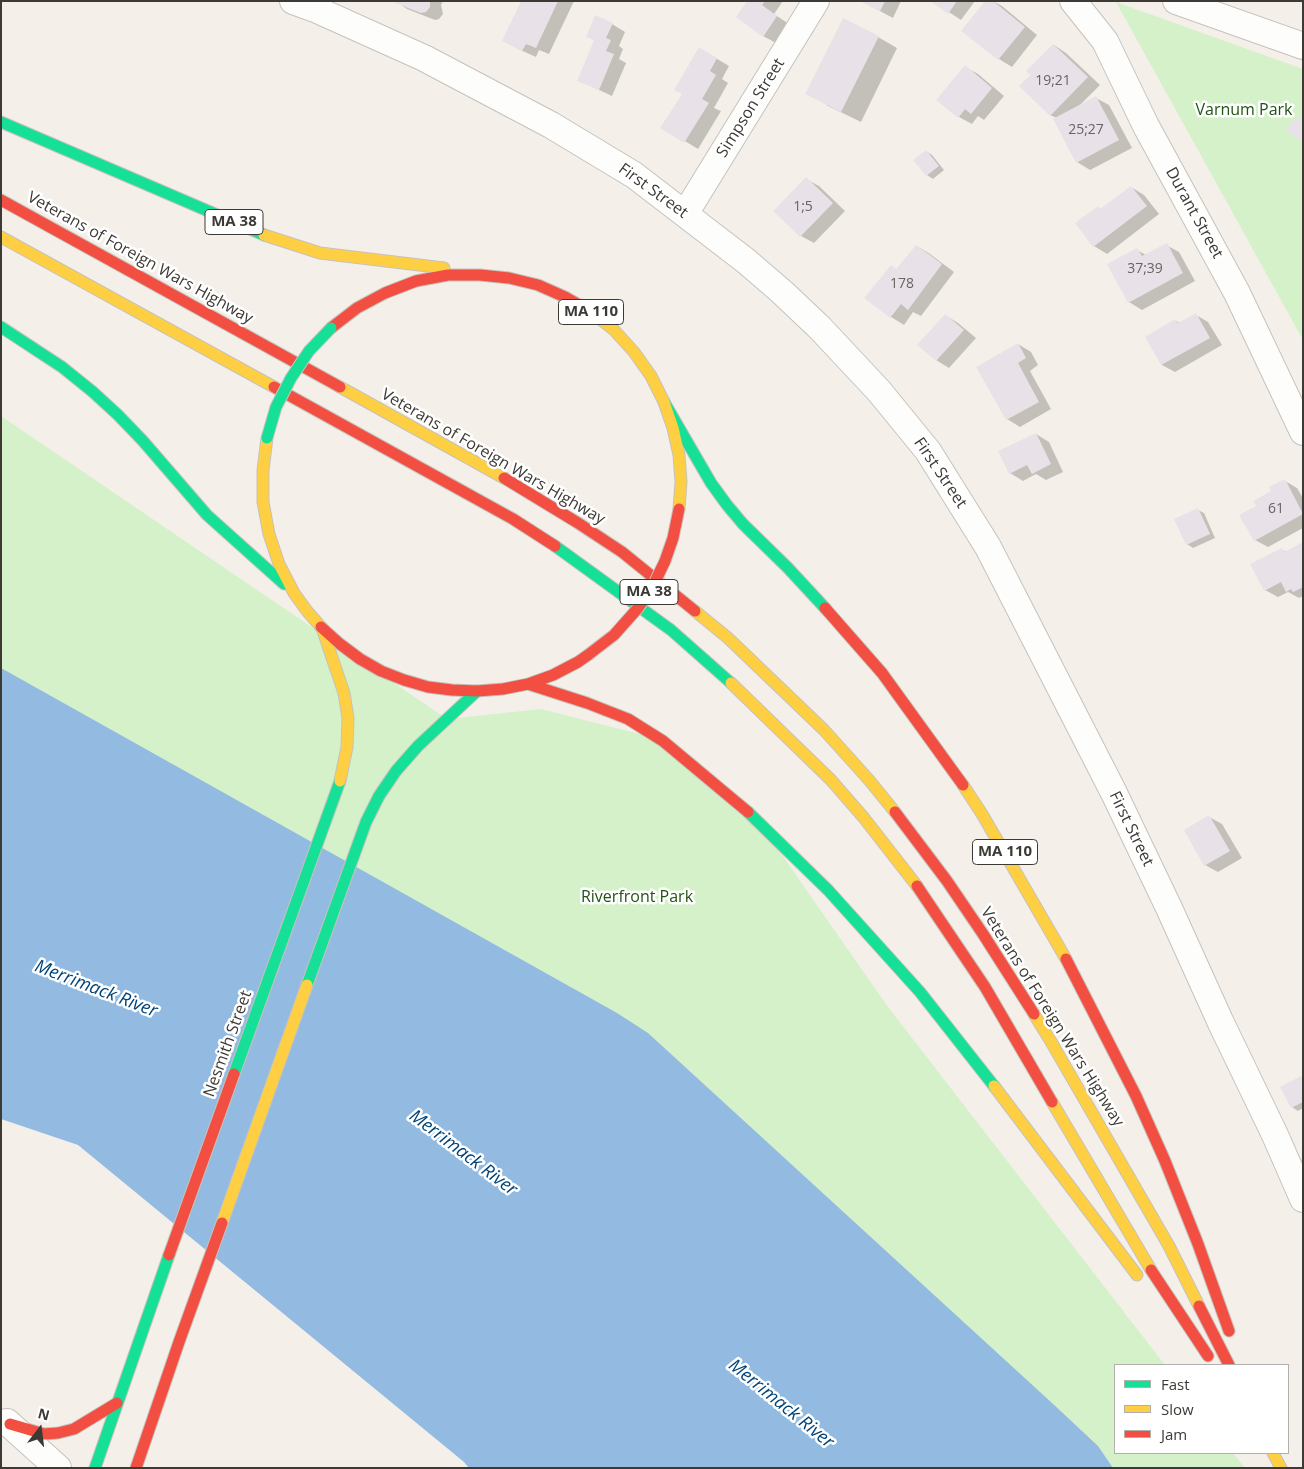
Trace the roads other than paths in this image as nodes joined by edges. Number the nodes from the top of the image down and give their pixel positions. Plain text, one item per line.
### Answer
1 (293, 1) edge
2 (816, 1) edge
3 (1073, 1) edge
4 (1176, 1) edge
5 (1303, 46) edge
6 (1, 122) edge
7 (1, 200) edge
8 (685, 214) junction
9 (1, 237) edge
10 (480, 275) junction
11 (1, 327) edge
12 (664, 402) junction
13 (1300, 422) edge
14 (294, 593) junction
15 (322, 628) junction
16 (528, 684) junction
17 (477, 691) junction
18 (1303, 1199) edge
19 (1146, 1287) dead end
20 (1169, 1318) dead end
21 (1232, 1341) dead end
22 (1204, 1364) edge
23 (1213, 1364) edge
24 (1229, 1364) edge
25 (116, 1403) junction
26 (5, 1420) edge
27 (58, 1468) edge
28 (95, 1468) edge
29 (136, 1468) edge

1 - 8 street, First Street
2 - 8 street, Simpson Street
3 - 13 street, Durant Street
4 - 5 street
6 - 10 main road, MA 38
7 - 24 main road, Veterans of Foreign Wars Highway
8 - 18 street, First Street
9 - 23 main road
10 - 12 main road, MA 110
10 - 14 main road, MA 110, bridge
11 - 14 main road
12 - 16 main road, MA 38, bridge
12 - 21 main road, MA 110
14 - 15 main road, MA 110
15 - 17 main road
15 - 25 main road, Nesmith Street
16 - 17 main road
16 - 19 main road
17 - 29 main road
20 - 22 main road
25 - 26 main road
25 - 28 main road, Nesmith Street
26 - 27 street

